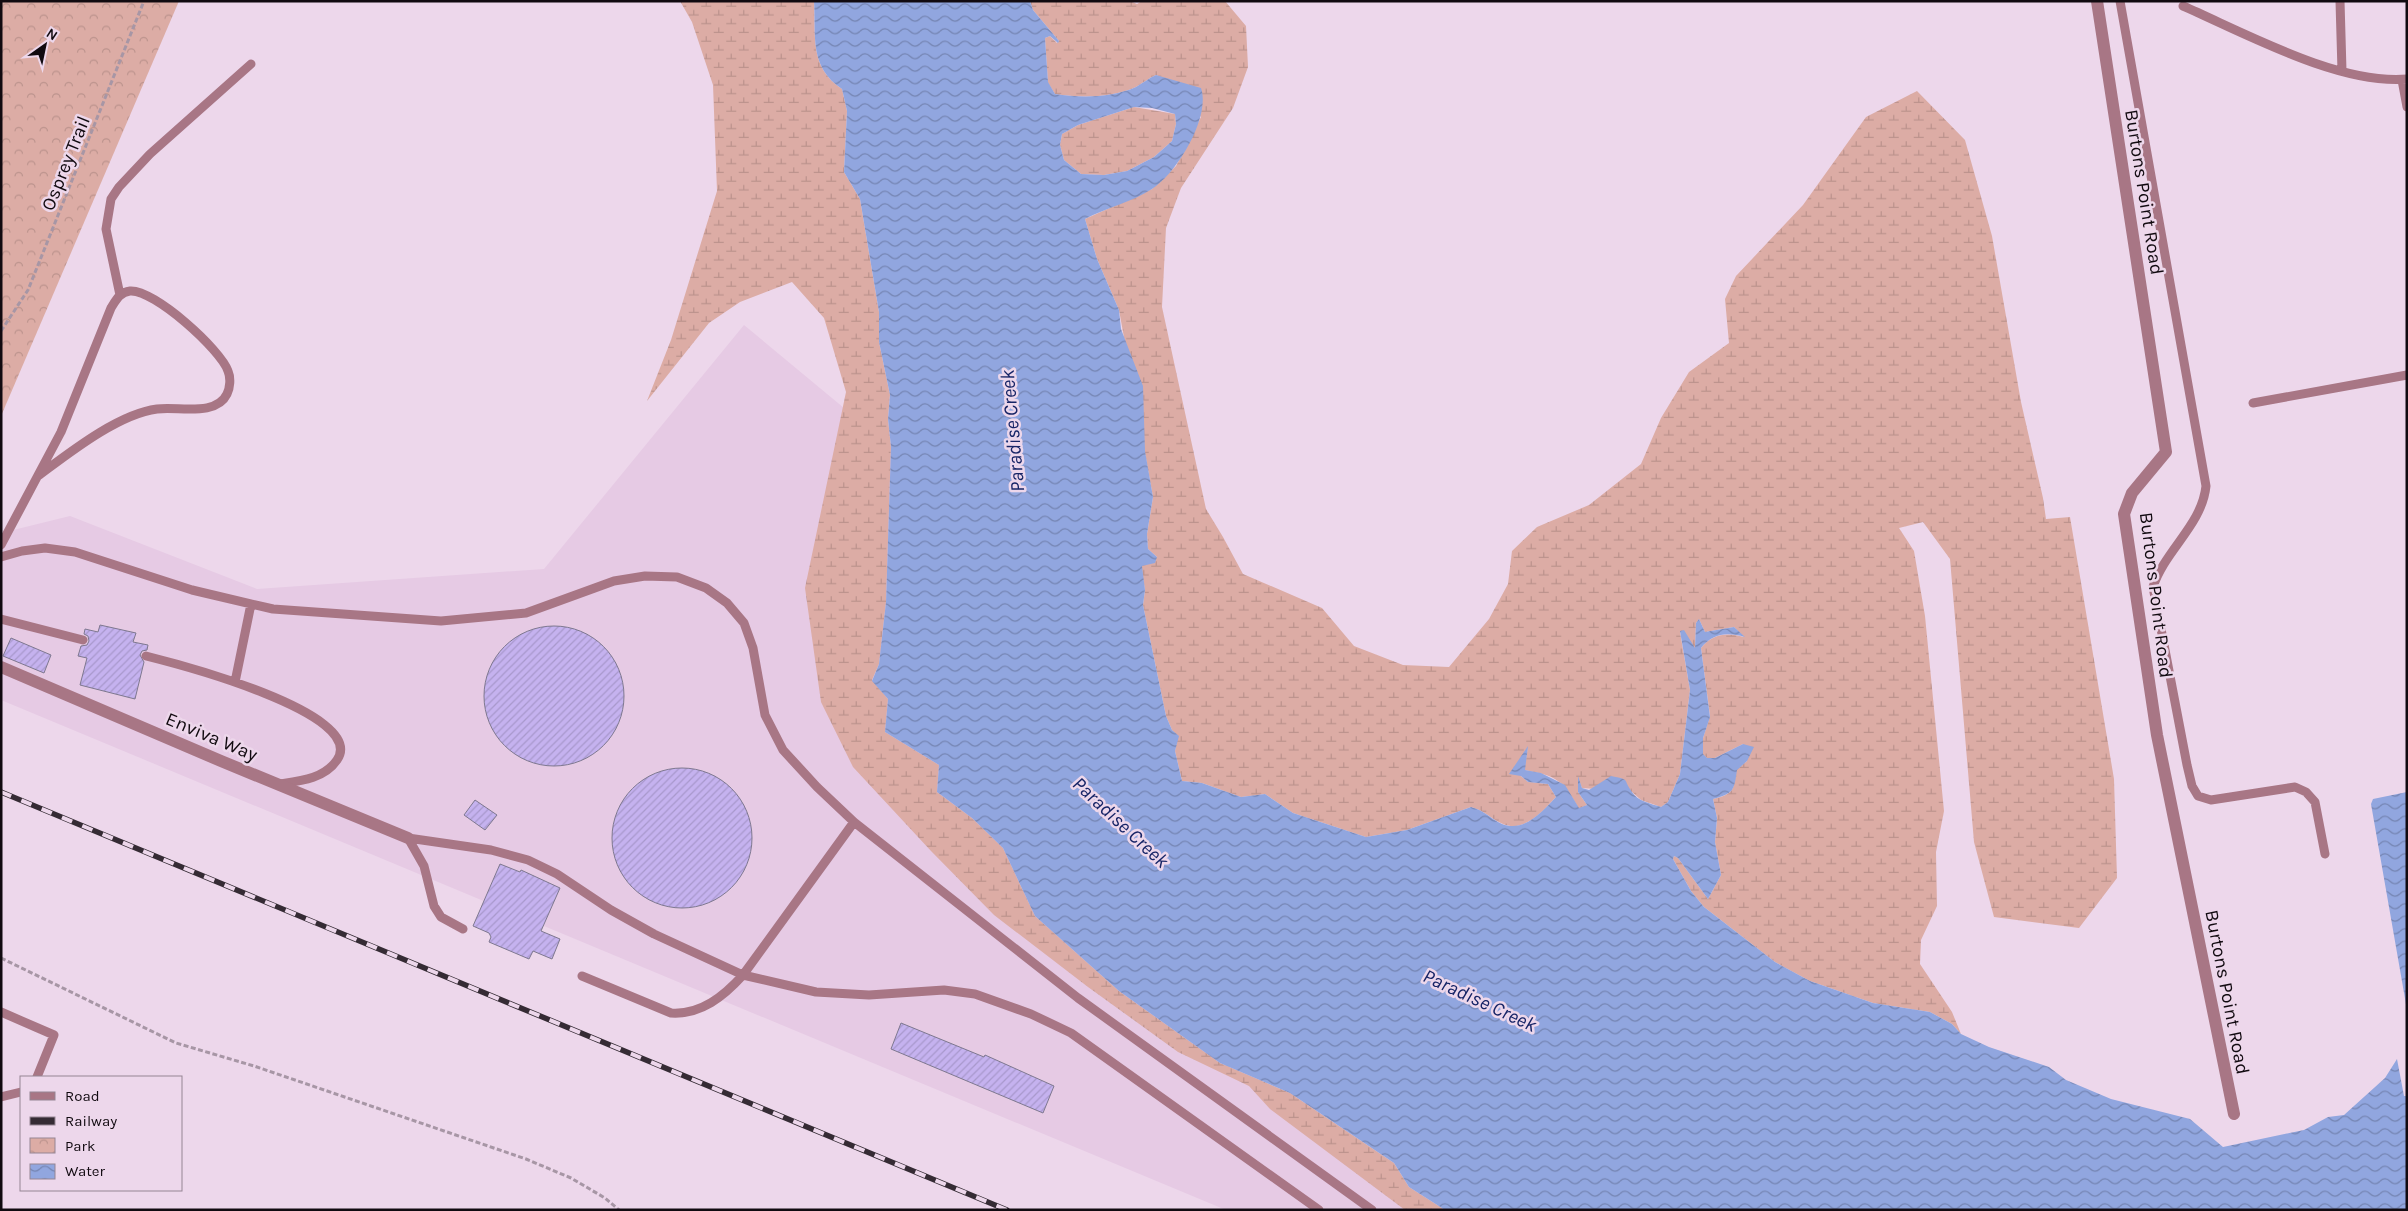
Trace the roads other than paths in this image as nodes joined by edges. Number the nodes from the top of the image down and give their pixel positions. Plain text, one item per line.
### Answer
1 (2097, 1) edge
2 (2120, 1) edge
3 (2340, 1) edge
4 (2183, 6) dead end
5 (251, 64) dead end
6 (2342, 71) junction
7 (2404, 79) edge
8 (2407, 107) edge
9 (120, 295) junction
10 (2407, 375) edge
11 (2253, 403) dead end
12 (38, 476) junction
13 (1, 545) edge
14 (1, 557) edge
15 (251, 604) junction
16 (1, 619) edge
17 (82, 640) dead end
18 (146, 656) dead end
19 (1, 667) edge
20 (235, 682) junction
21 (278, 784) junction
22 (854, 822) junction
23 (408, 838) junction
24 (2325, 854) dead end
25 (463, 928) dead end
26 (743, 975) junction
27 (582, 976) dead end
28 (1, 1012) edge
29 (37, 1076) edge
30 (20, 1092) edge
31 (1, 1097) edge
32 (2234, 1114) dead end
33 (1319, 1210) edge
34 (1372, 1210) edge

1 - 32 street, Burtons Point Road
2 - 24 lane
3 - 6 lane
4 - 6 lane
5 - 9 lane
6 - 7 lane
7 - 8 lane
9 - 12 lane
9 - 12 lane
10 - 11 lane
12 - 13 lane
14 - 15 lane
15 - 20 lane
15 - 22 lane
16 - 17 lane
18 - 20 lane
19 - 21 street, Enviva Way
20 - 21 lane
21 - 23 street, Enviva Way
22 - 26 lane
22 - 34 lane
23 - 25 lane
23 - 26 lane
26 - 27 lane
26 - 33 lane
28 - 29 lane
30 - 31 lane

